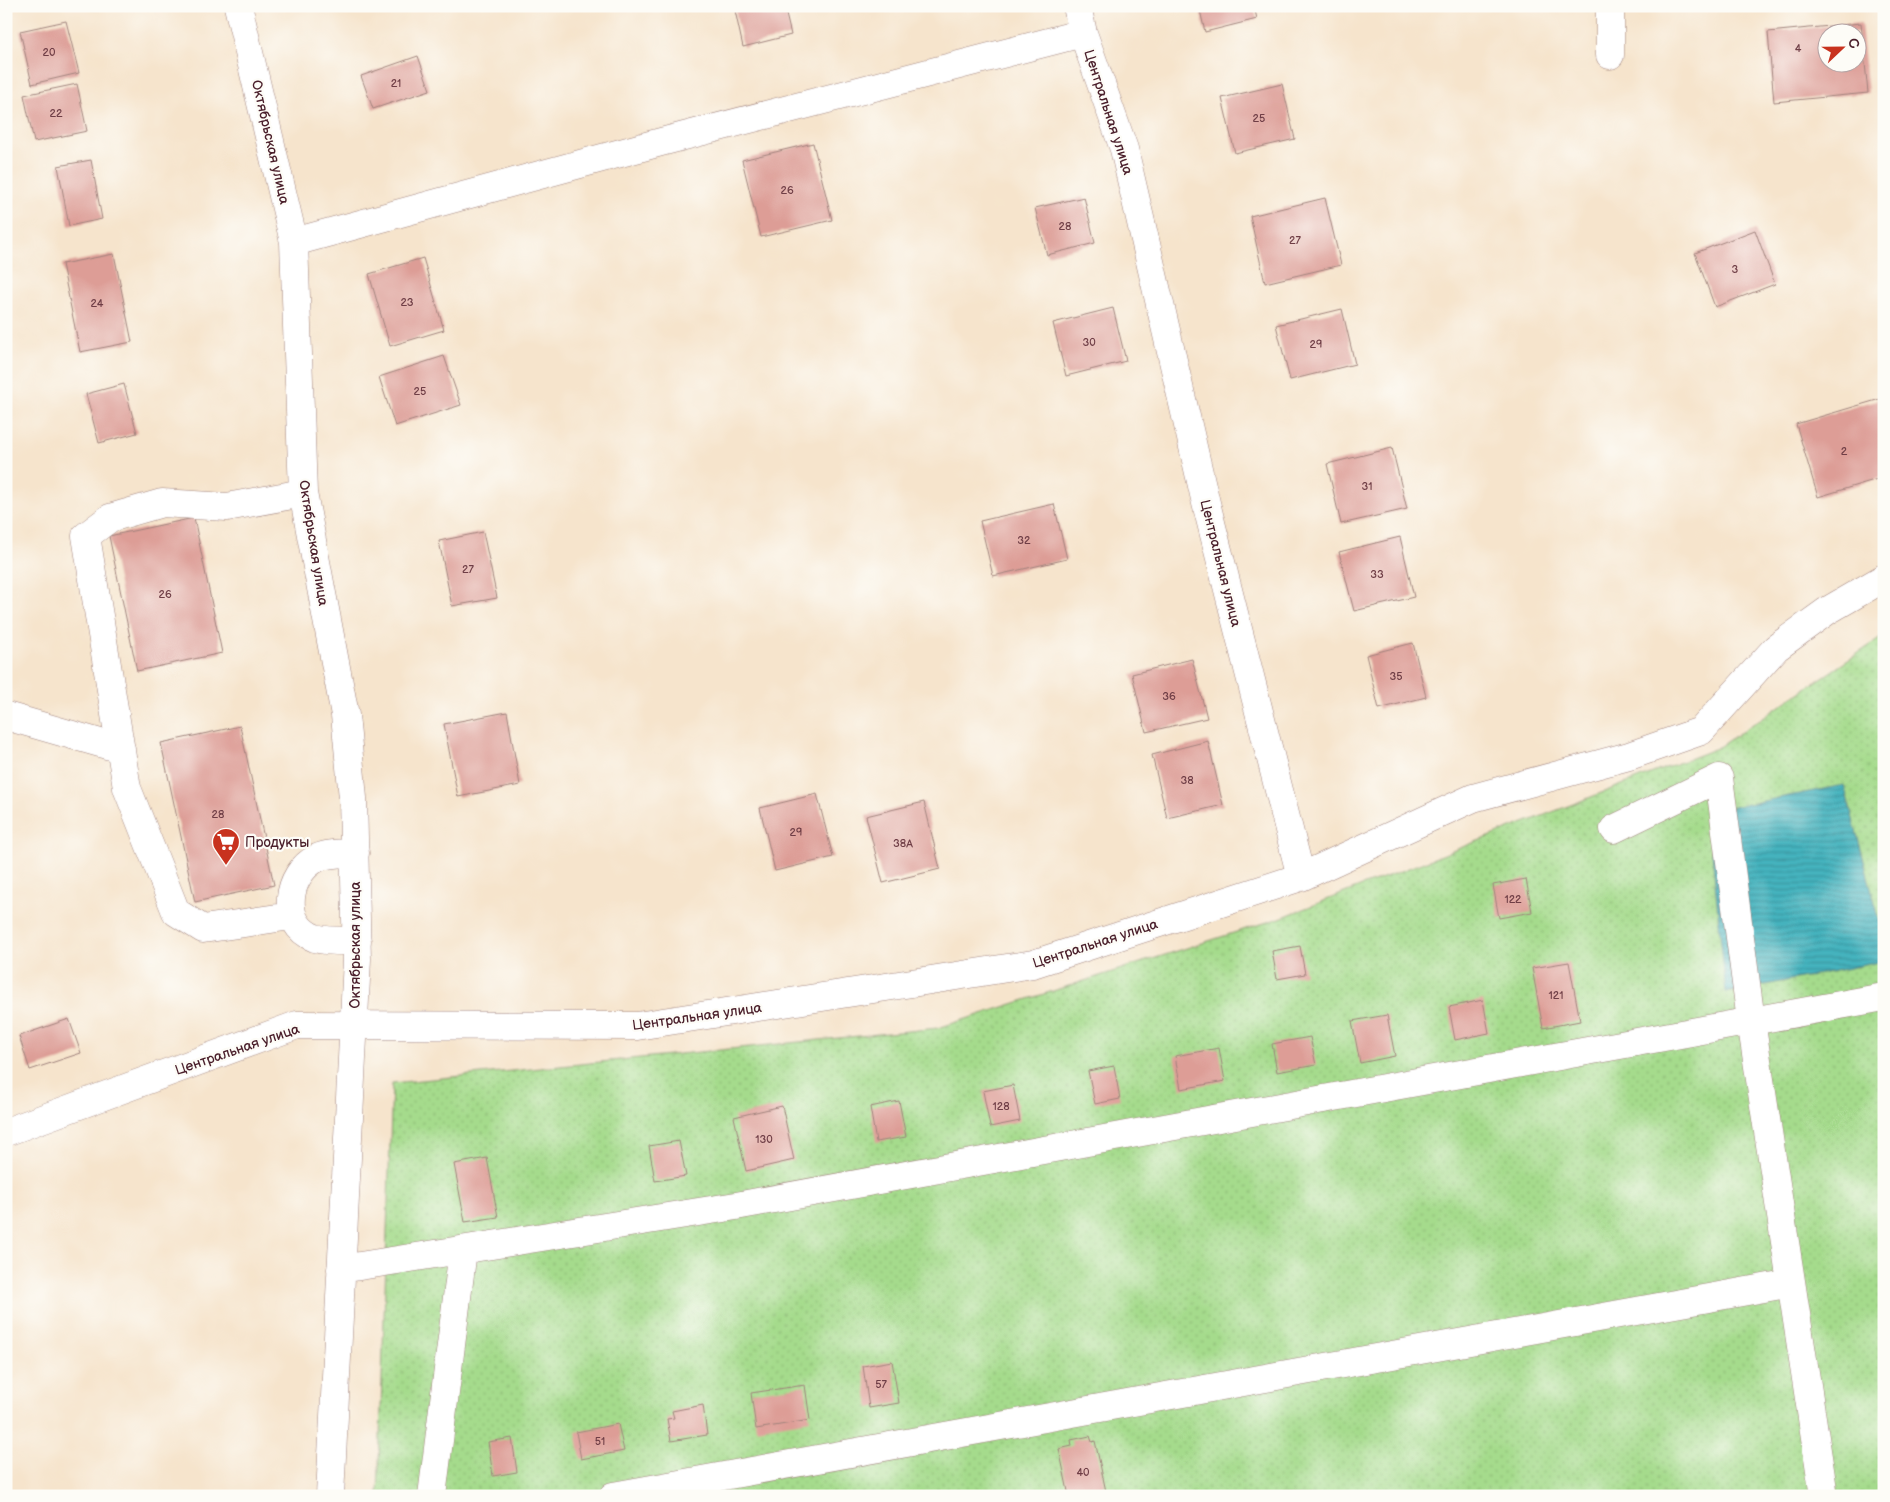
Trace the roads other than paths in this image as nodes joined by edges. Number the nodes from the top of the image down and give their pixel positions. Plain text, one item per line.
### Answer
1 (238, 6) edge
2 (1077, 6) edge
3 (1610, 6) edge
4 (1083, 33) junction
5 (1610, 55) dead end
6 (294, 242) junction
7 (303, 493) junction
8 (1884, 578) edge
9 (6, 716) edge
10 (121, 749) junction
11 (1614, 829) dead end
12 (355, 853) junction
13 (1301, 877) junction
14 (291, 916) junction
15 (357, 941) junction
16 (1884, 997) edge
17 (1752, 1020) junction
18 (354, 1024) junction
19 (6, 1132) edge
20 (464, 1250) junction
21 (341, 1269) junction
22 (1791, 1283) junction
23 (330, 1496) edge
24 (432, 1496) edge
25 (612, 1496) edge
26 (1824, 1496) edge

1 - 6 street, Октябрьская улица
2 - 4 street, Центральная улица
3 - 5 street
4 - 6 street
4 - 13 street, Центральная улица
6 - 7 street, Октябрьская улица
7 - 10 street
7 - 12 street, Октябрьская улица
8 - 13 street
9 - 10 street
10 - 14 street
11 - 17 street
12 - 14 street
12 - 15 street, Октябрьская улица
13 - 18 street, Центральная улица
14 - 15 street
15 - 18 street, Октябрьская улица
16 - 17 street
17 - 20 street
17 - 22 street
18 - 19 street, Центральная улица
18 - 21 street, Октябрьская улица
20 - 21 street
20 - 24 street
21 - 23 street, Октябрьская улица
22 - 25 street
22 - 26 street

